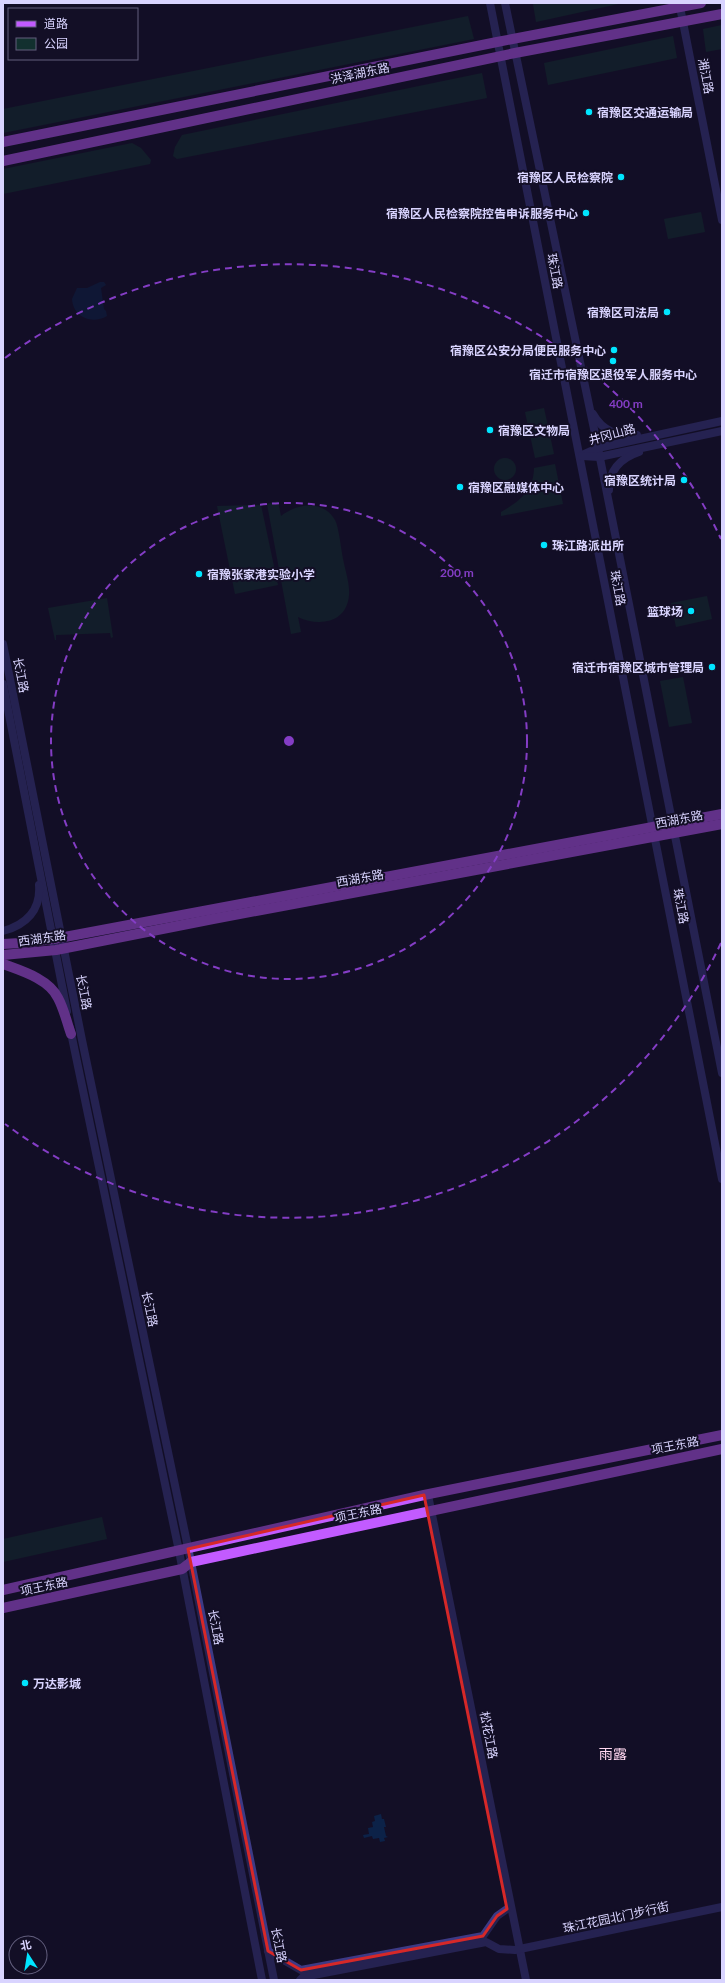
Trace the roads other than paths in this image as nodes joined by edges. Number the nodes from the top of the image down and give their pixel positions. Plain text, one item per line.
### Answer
1 (490, 3) edge
2 (505, 3) edge
3 (701, 3) edge
4 (680, 7) junction
5 (722, 14) edge
6 (683, 21) junction
7 (512, 39) junction
8 (497, 42) junction
9 (515, 53) junction
10 (500, 56) junction
11 (3, 142) edge
12 (3, 161) edge
13 (722, 220) edge
14 (590, 408) junction
15 (722, 421) edge
16 (676, 431) junction
17 (722, 431) edge
18 (678, 440) junction
19 (598, 448) junction
20 (580, 456) junction
21 (599, 457) junction
22 (609, 507) junction
23 (3, 644) edge
24 (3, 684) edge
25 (722, 814) edge
26 (722, 824) edge
27 (673, 828) junction
28 (654, 832) junction
29 (36, 850) junction
30 (3, 931) edge
31 (57, 938) junction
32 (3, 944) edge
33 (60, 950) junction
34 (3, 954) edge
35 (3, 964) edge
36 (71, 1034) junction
37 (722, 1073) edge
38 (722, 1179) edge
39 (722, 1435) edge
40 (722, 1449) edge
41 (426, 1495) junction
42 (429, 1511) junction
43 (184, 1550) junction
44 (191, 1562) junction
45 (182, 1569) junction
46 (3, 1590) edge
47 (3, 1608) edge
48 (722, 1908) edge
49 (507, 1910) junction
50 (518, 1949) junction
51 (268, 1951) junction
52 (262, 1980) edge
53 (274, 1980) edge
54 (300, 1980) edge
55 (521, 1980) edge
56 (526, 1980) edge

1 - 8 street, 珠江路
2 - 7 street, 珠江路
3 - 4 main road, 洪泽湖东路
4 - 6 street, 湘江路
4 - 7 main road, 洪泽湖东路
5 - 6 main road, 洪泽湖东路
6 - 9 main road, 洪泽湖东路
6 - 13 street, 湘江路
7 - 8 main road, 洪泽湖东路
7 - 9 street, 珠江路
8 - 10 street, 珠江路
8 - 11 main road, 洪泽湖东路
9 - 10 main road, 洪泽湖东路
9 - 14 street, 珠江路
10 - 12 main road, 洪泽湖东路
10 - 20 street, 珠江路
14 - 16 street
14 - 19 street, 珠江路
15 - 16 street, 井冈山路
16 - 19 street, 井冈山路
17 - 18 street, 井冈山路
18 - 21 street, 井冈山路
18 - 22 street
19 - 20 street, 井冈山路
19 - 21 street, 珠江路
20 - 21 street, 井冈山路
20 - 28 street, 珠江路
21 - 22 street, 珠江路
22 - 27 street, 珠江路
23 - 31 street, 长江路
24 - 29 street, 长江路
25 - 27 main road, 西湖东路
26 - 27 main road, 西湖东路
27 - 28 main road, 西湖东路
27 - 37 street, 珠江路
28 - 31 main road, 西湖东路
28 - 33 main road, 西湖东路
28 - 38 street, 珠江路
29 - 30 street
29 - 31 street, 长江路
31 - 32 main road, 西湖东路
31 - 33 street, 长江路
33 - 34 main road, 西湖东路
33 - 36 street, 长江路
33 - 43 street, 长江路
35 - 36 main road
36 - 43 street, 长江路
39 - 41 main road, 项王东路
40 - 42 main road, 项王东路
41 - 42 street, 松花江路
41 - 43 main road, 项王东路
42 - 44 main road, 项王东路
42 - 49 street, 松花江路
42 - 50 street, 松花江路
43 - 44 street, 长江路
43 - 45 street, 长江路
43 - 46 main road, 项王东路
44 - 45 main road, 项王东路
44 - 51 street, 长江路
45 - 47 main road, 项王东路
45 - 52 street, 长江路
48 - 50 street, 珠江花园北门步行街
49 - 50 street, 松花江路
49 - 51 street
50 - 54 street, 珠江花园北门步行街
50 - 55 street, 松花江路
50 - 56 street, 松花江路
51 - 53 street, 长江路

